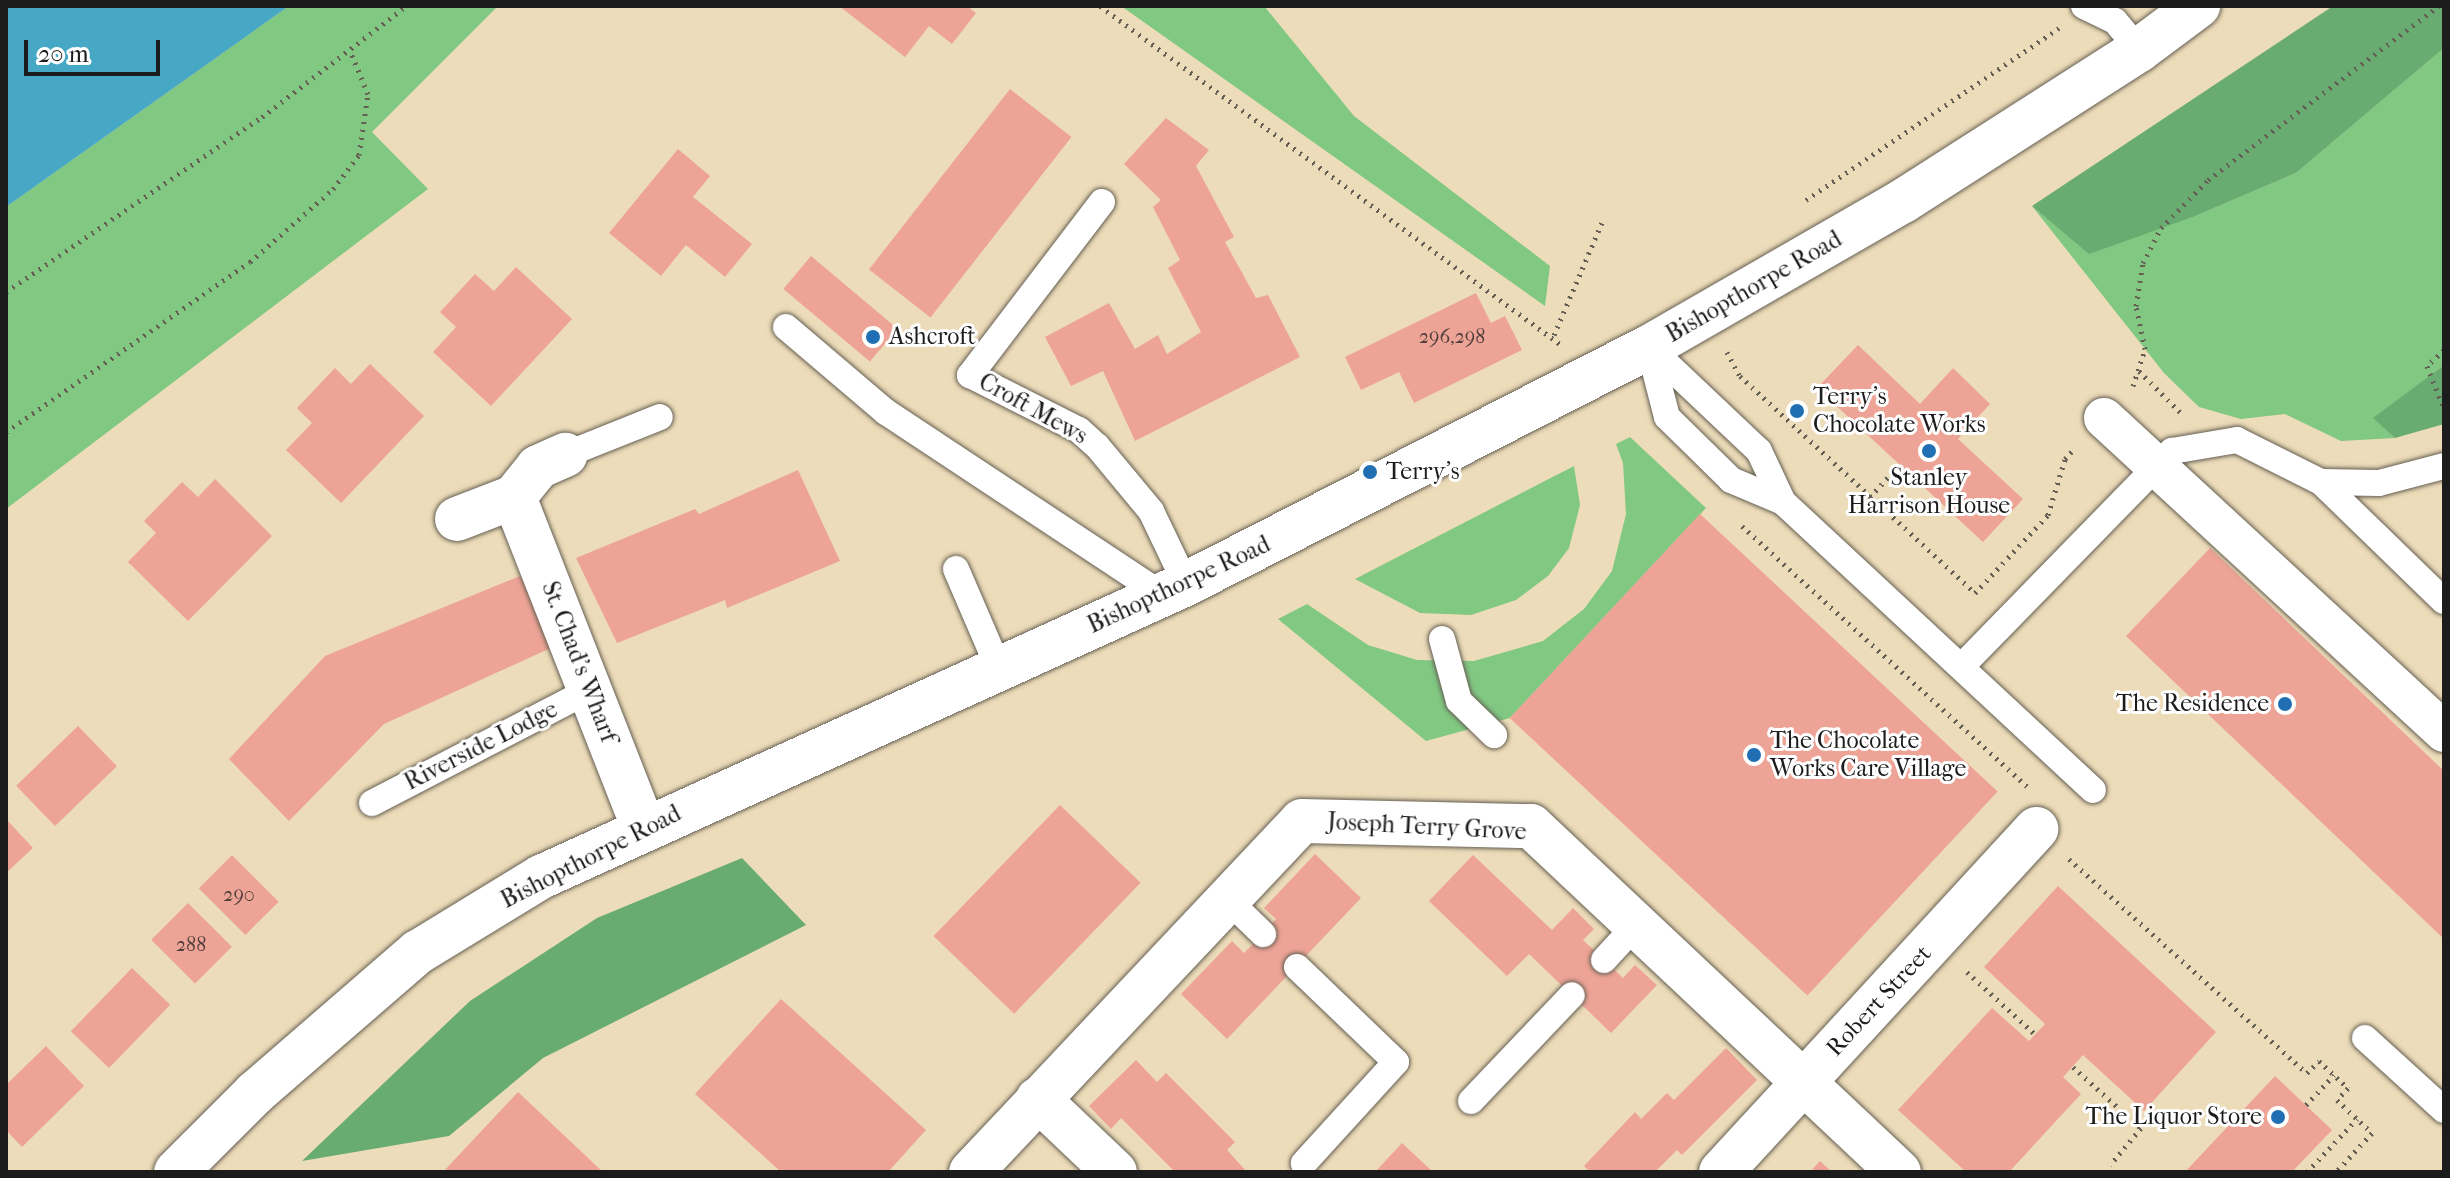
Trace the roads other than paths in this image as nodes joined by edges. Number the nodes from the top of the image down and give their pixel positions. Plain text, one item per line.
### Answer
1 (2198, 6) edge
2 (2086, 7) edge
3 (2139, 50) junction
4 (1102, 202) dead end
5 (786, 327) dead end
6 (1649, 347) junction
7 (660, 417) dead end
8 (2104, 418) road end
9 (565, 455) joint
10 (2155, 464) junction
11 (2444, 466) edge
12 (2321, 482) junction
13 (514, 497) junction
14 (1783, 502) junction
15 (457, 519) dead end
16 (956, 569) dead end
17 (1174, 590) junction
18 (2444, 601) edge
19 (1442, 639) dead end
20 (1961, 667) junction
21 (999, 669) junction
22 (590, 690) junction
23 (2444, 732) edge
24 (1494, 735) dead end
25 (2093, 790) dead end
26 (372, 803) dead end
27 (644, 828) junction
28 (2036, 829) road end
29 (1228, 900) junction
30 (1637, 924) junction
31 (1263, 934) dead end
32 (1604, 960) dead end
33 (1297, 967) dead end
34 (1572, 995) dead end
35 (2365, 1038) dead end
36 (1804, 1082) junction
37 (1038, 1099) junction
38 (1471, 1101) dead end
39 (2444, 1110) edge
40 (1304, 1163) dead end
41 (176, 1172) edge
42 (971, 1172) edge
43 (1115, 1172) edge
44 (1721, 1172) edge
45 (1899, 1172) edge

1 - 3 street, Bishopthorpe Road
2 - 3 lane
3 - 6 street, Bishopthorpe Road
4 - 17 lane, Croft Mews
5 - 17 lane
6 - 14 lane
6 - 14 lane
6 - 17 street, Bishopthorpe Road
7 - 9 lane
8 - 10 street
9 - 13 street
10 - 12 lane
10 - 20 lane
10 - 23 street
11 - 12 lane
12 - 18 lane
13 - 15 street
13 - 22 street, St. Chad's Wharf
14 - 20 lane
16 - 21 lane
17 - 21 street, Bishopthorpe Road
19 - 24 lane
20 - 25 lane
21 - 27 street, Bishopthorpe Road
22 - 26 lane, Riverside Lodge
22 - 27 street, St. Chad's Wharf
27 - 41 street, Bishopthorpe Road
28 - 36 street, Robert Street
29 - 30 street, Joseph Terry Grove
29 - 31 lane
29 - 37 street, Joseph Terry Grove
30 - 32 lane
30 - 36 street, Joseph Terry Grove
33 - 40 lane
34 - 38 lane
35 - 39 lane
36 - 44 street, Robert Street
36 - 45 street, Joseph Terry Grove
37 - 42 street, Joseph Terry Grove
37 - 43 street

